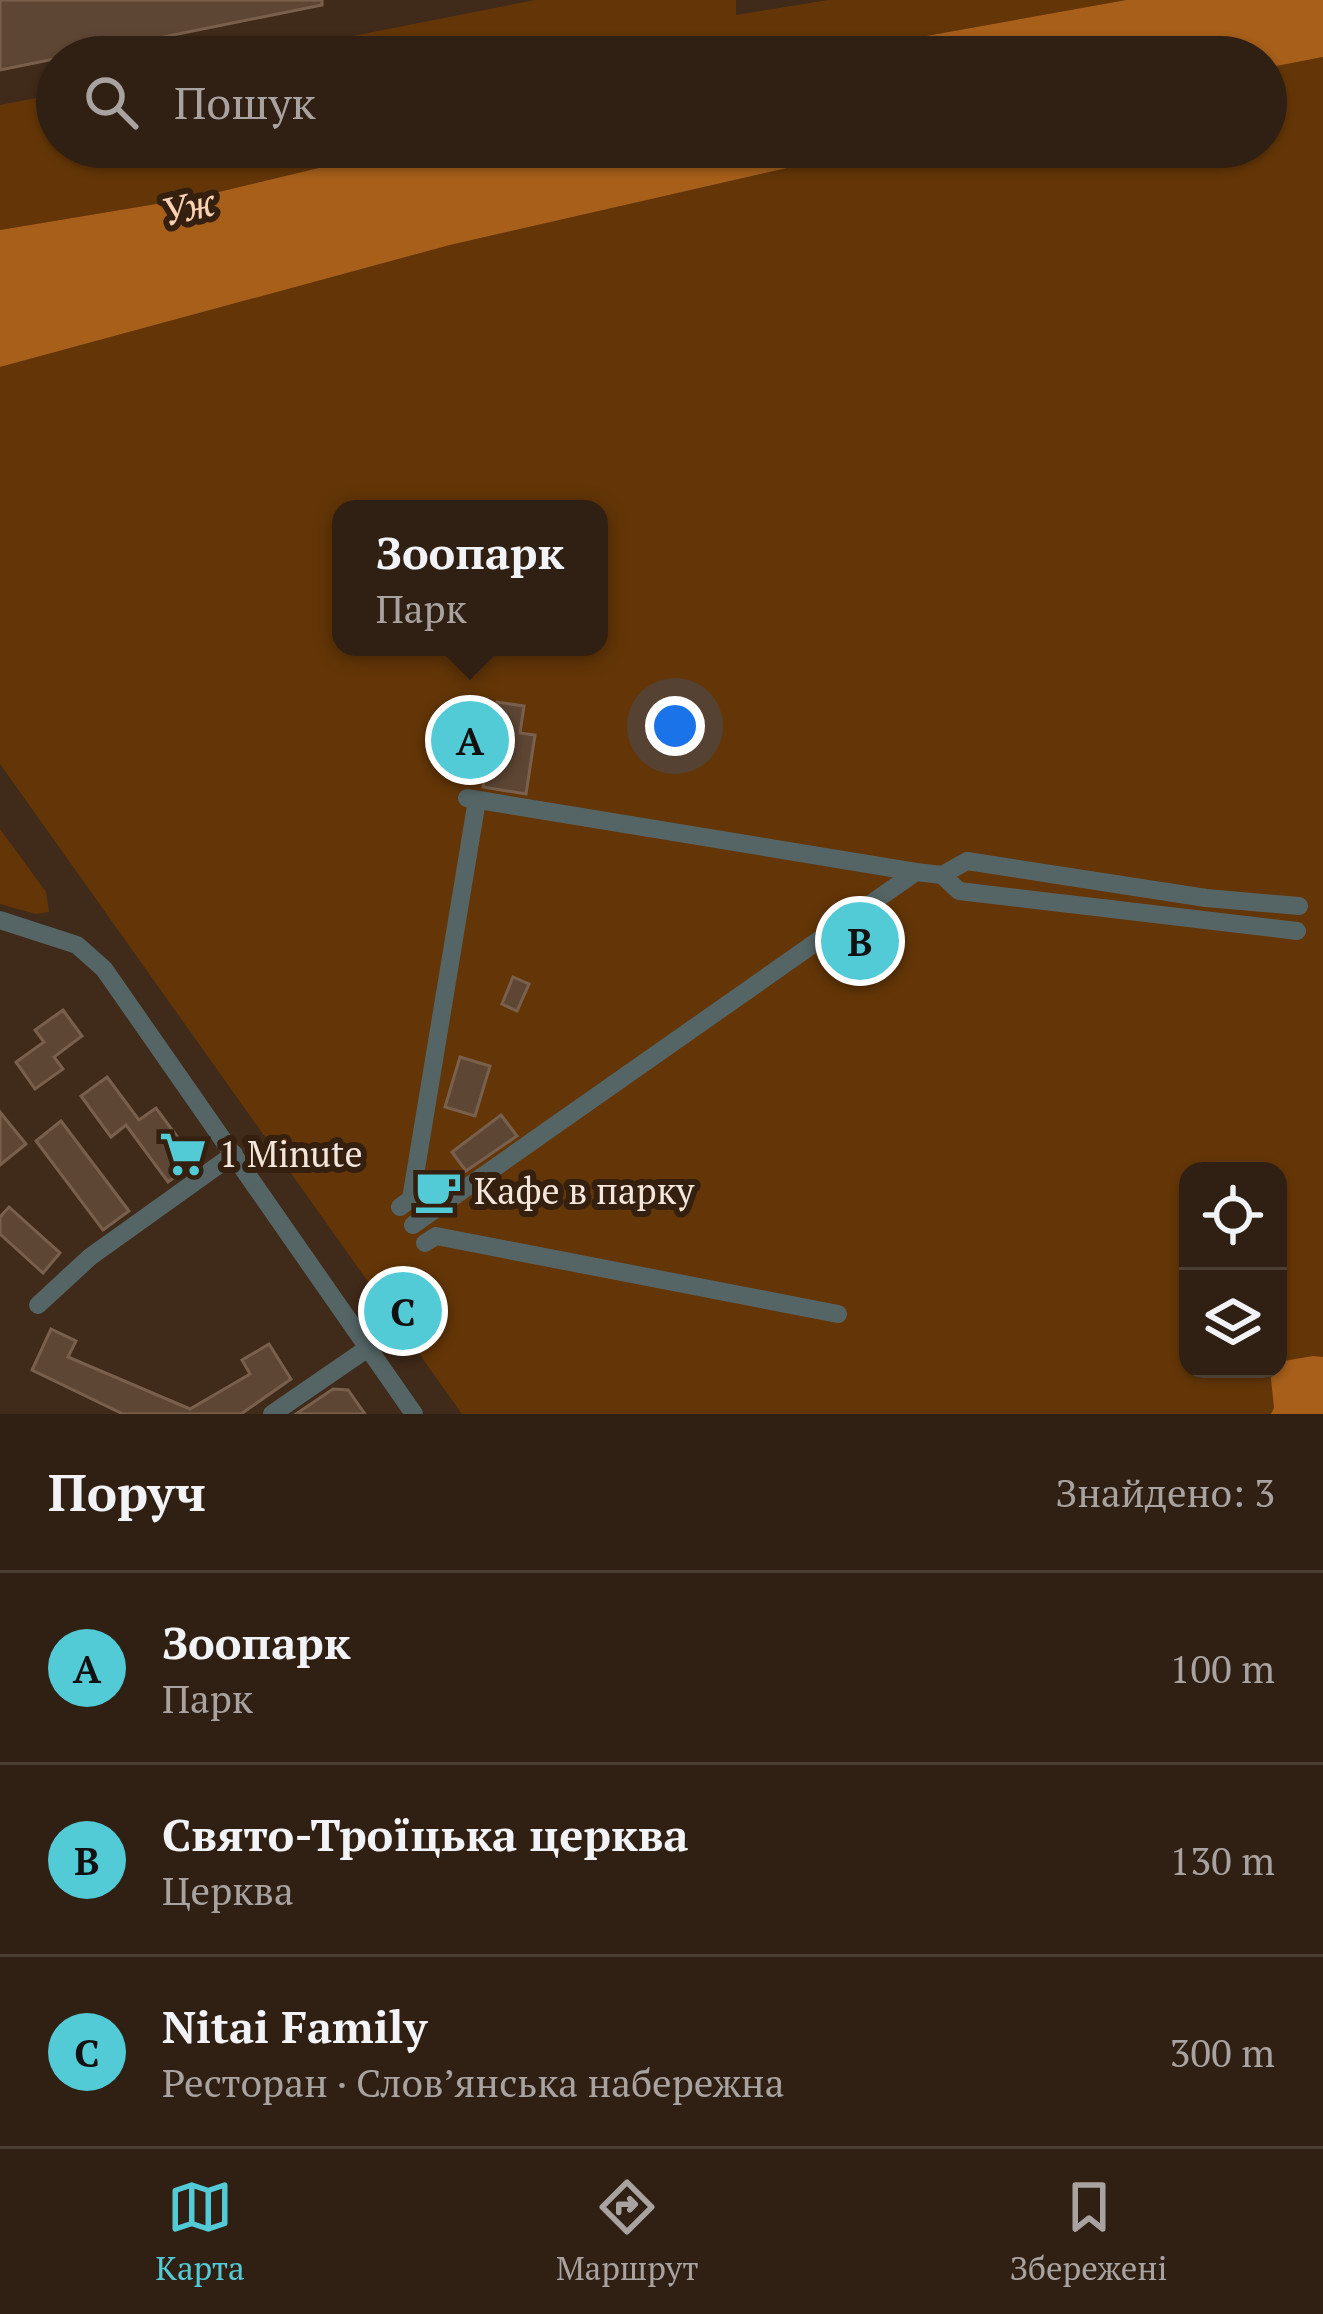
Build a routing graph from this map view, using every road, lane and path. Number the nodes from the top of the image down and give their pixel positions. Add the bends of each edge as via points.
1 (916, 872) junction
2 (942, 875) junction
3 (1299, 906) dead end
4 (0, 920) edge
5 (1297, 931) dead end
6 (234, 1154) junction
7 (400, 1207) dead end
8 (412, 1225) dead end
9 (425, 1243) dead end
10 (38, 1305) dead end
11 (838, 1314) dead end
12 (368, 1348) junction
13 (272, 1414) edge
14 (414, 1414) edge

1 - 2 street
1 - 7 street via 472,799 411,1199
1 - 8 street
2 - 3 street via 967,861
2 - 5 street via 959,891
4 - 6 street via 76,945 94,959
6 - 10 street via 90,1256
6 - 12 street
9 - 11 street via 436,1235
12 - 13 street
12 - 14 street

